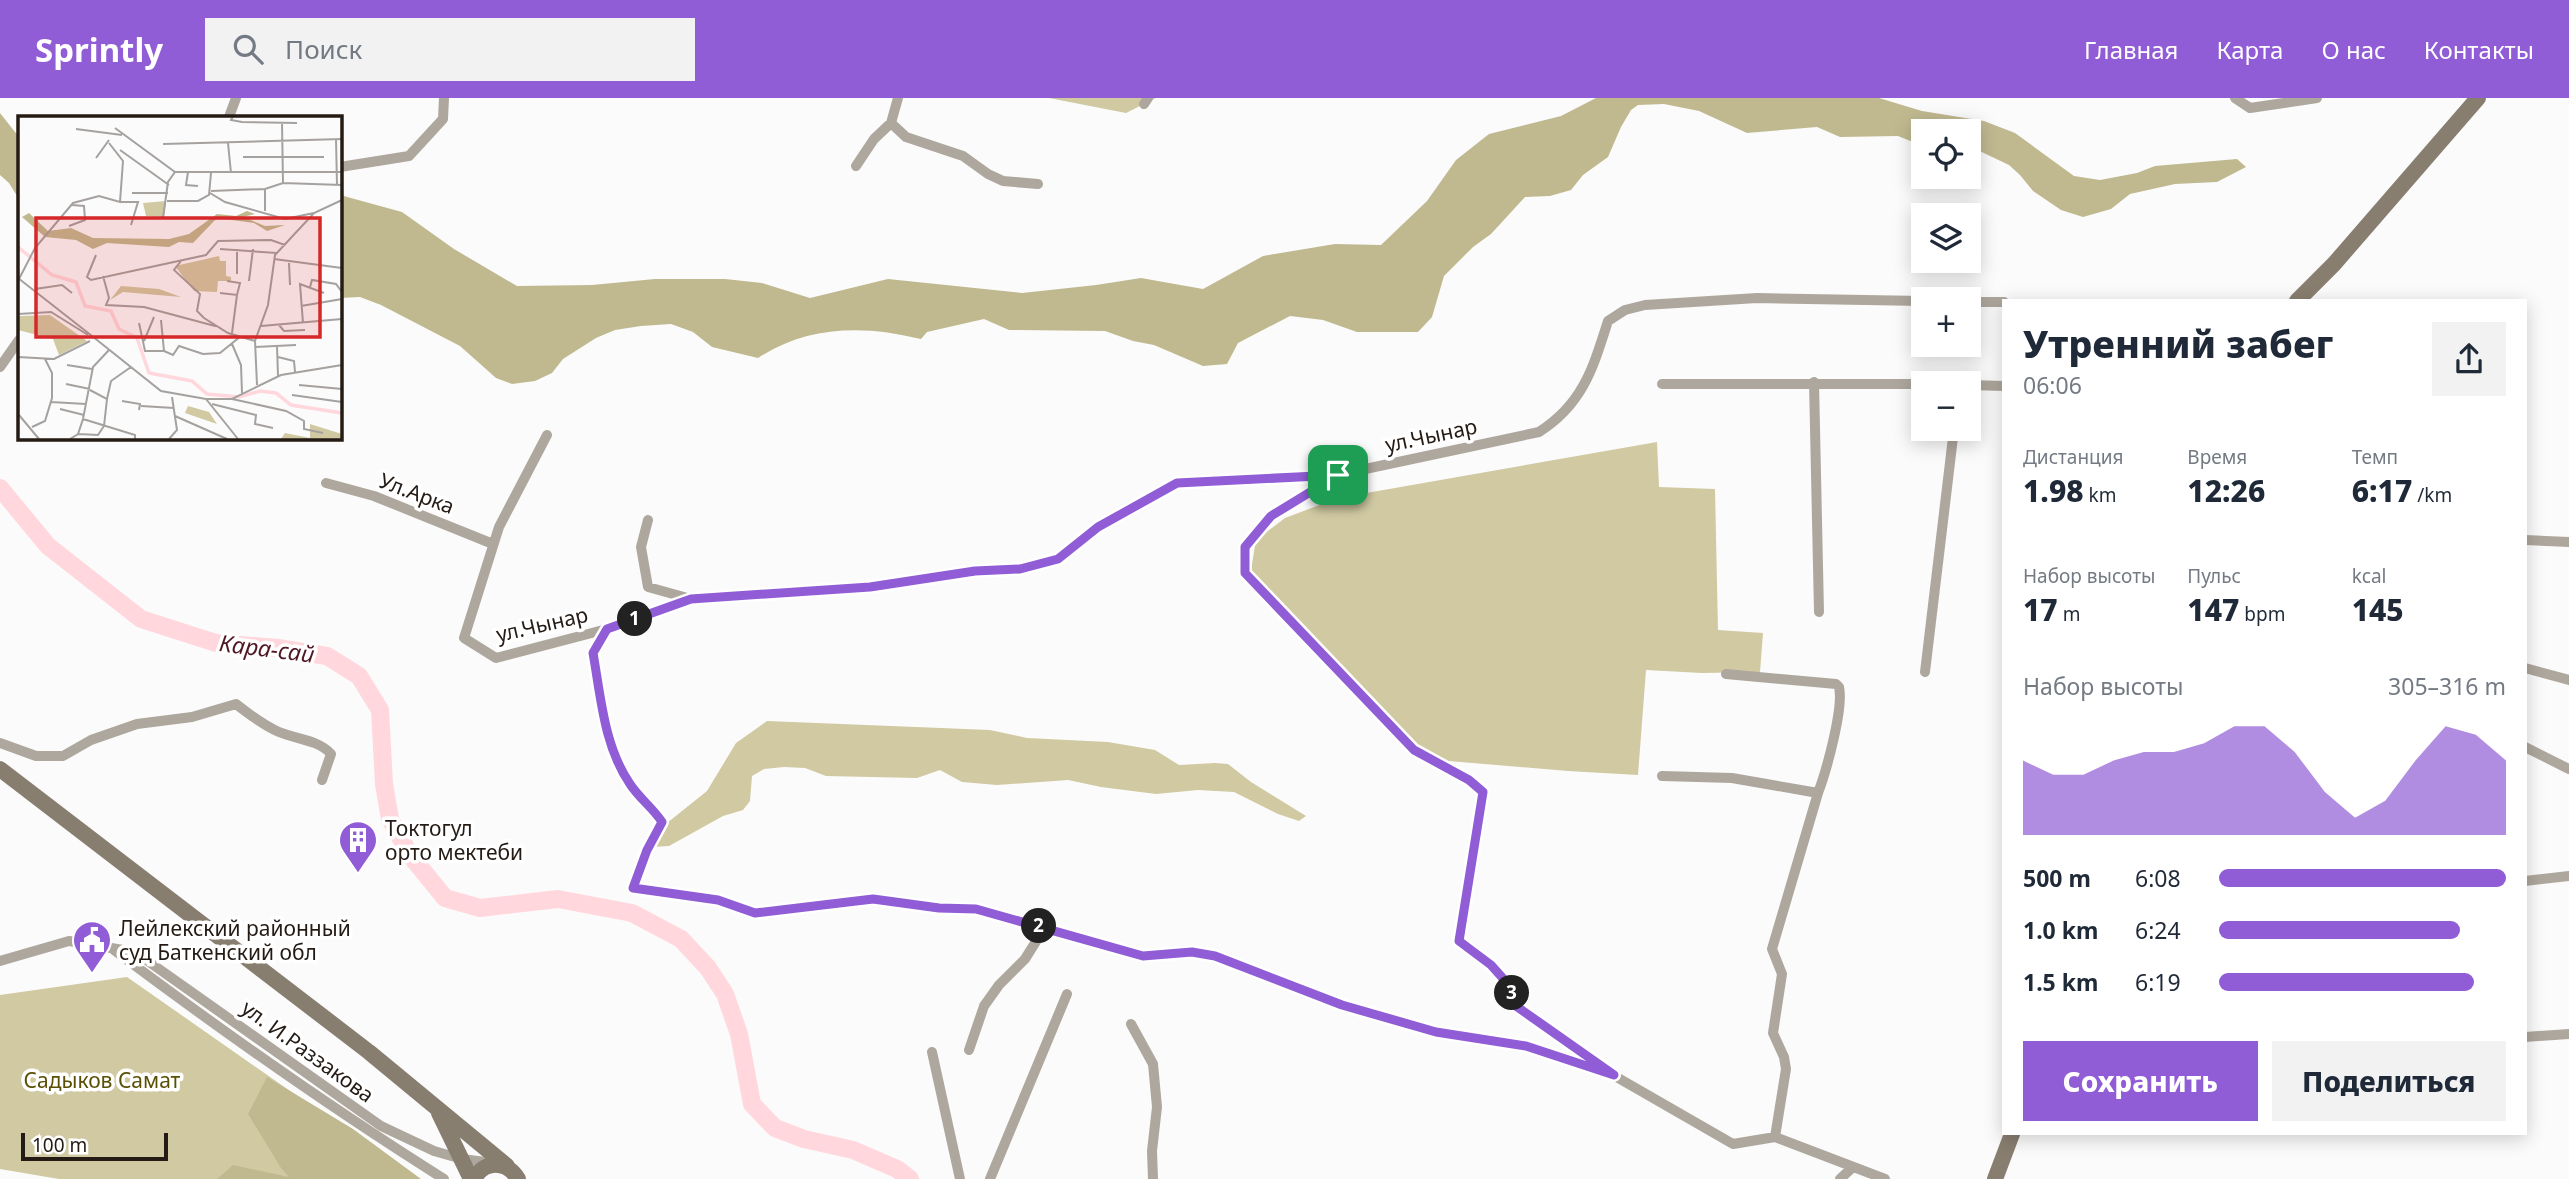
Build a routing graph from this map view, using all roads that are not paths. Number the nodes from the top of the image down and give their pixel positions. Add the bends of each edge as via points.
1 (236, 98) edge
2 (444, 98) edge
3 (898, 98) edge
4 (2235, 98) edge
5 (2317, 98) edge
6 (2478, 98) edge
7 (229, 116) edge
8 (891, 123) junction
9 (856, 166) dead end
10 (341, 167) edge
11 (1038, 184) dead end
12 (2299, 299) edge
13 (1911, 301) edge
14 (1981, 302) edge
15 (2002, 302) edge
16 (18, 341) edge
17 (0, 367) edge
18 (1814, 382) junction
19 (1662, 383) dead end
20 (1911, 383) edge
21 (1981, 385) edge
22 (2002, 386) edge
23 (547, 435) dead end
24 (1953, 441) edge
25 (1338, 475) junction
26 (326, 483) dead end
27 (648, 520) dead end
28 (2527, 540) edge
29 (2569, 542) edge
30 (493, 544) junction
31 (691, 599) junction
32 (1819, 612) dead end
33 (607, 629) junction
34 (2527, 669) edge
35 (1925, 672) dead end
36 (1726, 674) dead end
37 (2569, 680) edge
38 (0, 743) edge
39 (2527, 748) edge
40 (0, 769) edge
41 (2569, 769) edge
42 (1662, 776) dead end
43 (322, 780) dead end
44 (1818, 793) junction
45 (2569, 876) edge
46 (2527, 881) edge
47 (1045, 927) junction
48 (109, 947) junction
49 (0, 961) edge
50 (1067, 994) dead end
51 (1131, 1024) dead end
52 (2569, 1034) edge
53 (2527, 1037) edge
54 (969, 1050) dead end
55 (932, 1052) dead end
56 (1614, 1075) junction
57 (434, 1105) junction
58 (2012, 1135) edge
59 (1775, 1137) junction
60 (463, 1159) junction
61 (1853, 1167) junction
62 (511, 1172) edge
63 (444, 1179) edge
64 (473, 1179) edge
65 (960, 1179) edge
66 (989, 1179) edge
67 (1153, 1179) edge
68 (1840, 1179) edge
69 (1885, 1179) edge
70 (1995, 1179) edge

1 - 7 street
2 - 10 street via 443,119 409,156
3 - 8 street
4 - 5 street via 2250,108
6 - 12 main road
8 - 9 street
8 - 11 street via 906,137 963,156 1003,181
13 - 25 street, ул.Чынар via 1758,298 1625,310 1608,321 1582,391 1560,418 1539,432
14 - 15 street
16 - 17 street
18 - 19 street
18 - 20 street
18 - 32 street
21 - 22 street
23 - 30 street, ул.Чынар
24 - 35 street
25 - 31 street, ул.Чынар via 1177,483 1098,527 1058,559 1020,569 870,587
25 - 56 street via 1271,516 1245,547 1245,573 1414,750 1483,792 1459,941 1508,984 1516,1006
26 - 30 street, Ул.Арка via 374,496
27 - 31 street via 641,547 648,587
28 - 29 street
30 - 33 street, ул.Чынар via 464,638 496,658
31 - 33 street, ул.Чынар
33 - 47 street via 593,653 610,748 631,786 662,822 633,888 718,900 755,913 873,899 976,909
34 - 37 street
36 - 44 street via 1839,687 1835,727
38 - 43 street via 36,756 63,756 91,740 137,724 192,717 236,704 281,733 325,747 331,754
39 - 41 street
40 - 57 main road
42 - 44 street via 1741,779
44 - 59 street via 1772,949 1782,974 1773,1033 1786,1069
45 - 46 street
47 - 54 street via 1025,959 984,1006
47 - 56 street via 1143,956 1192,952 1215,956 1342,1005 1436,1032 1526,1046
48 - 49 street, ул. И.Раззакова via 69,941
48 - 60 street, ул. И.Раззакова via 135,952 381,1126
48 - 63 street, ул. И.Раззакова via 298,1083
50 - 66 street
51 - 67 street via 1153,1064 1157,1107
52 - 53 street
55 - 65 street
56 - 59 street via 1733,1144
57 - 60 main road
57 - 62 main road
58 - 70 main road
59 - 61 street
60 - 62 street, ул. И.Раззакова
60 - 64 main road
61 - 68 street
61 - 69 street
62 - 64 main road via 481,1170

